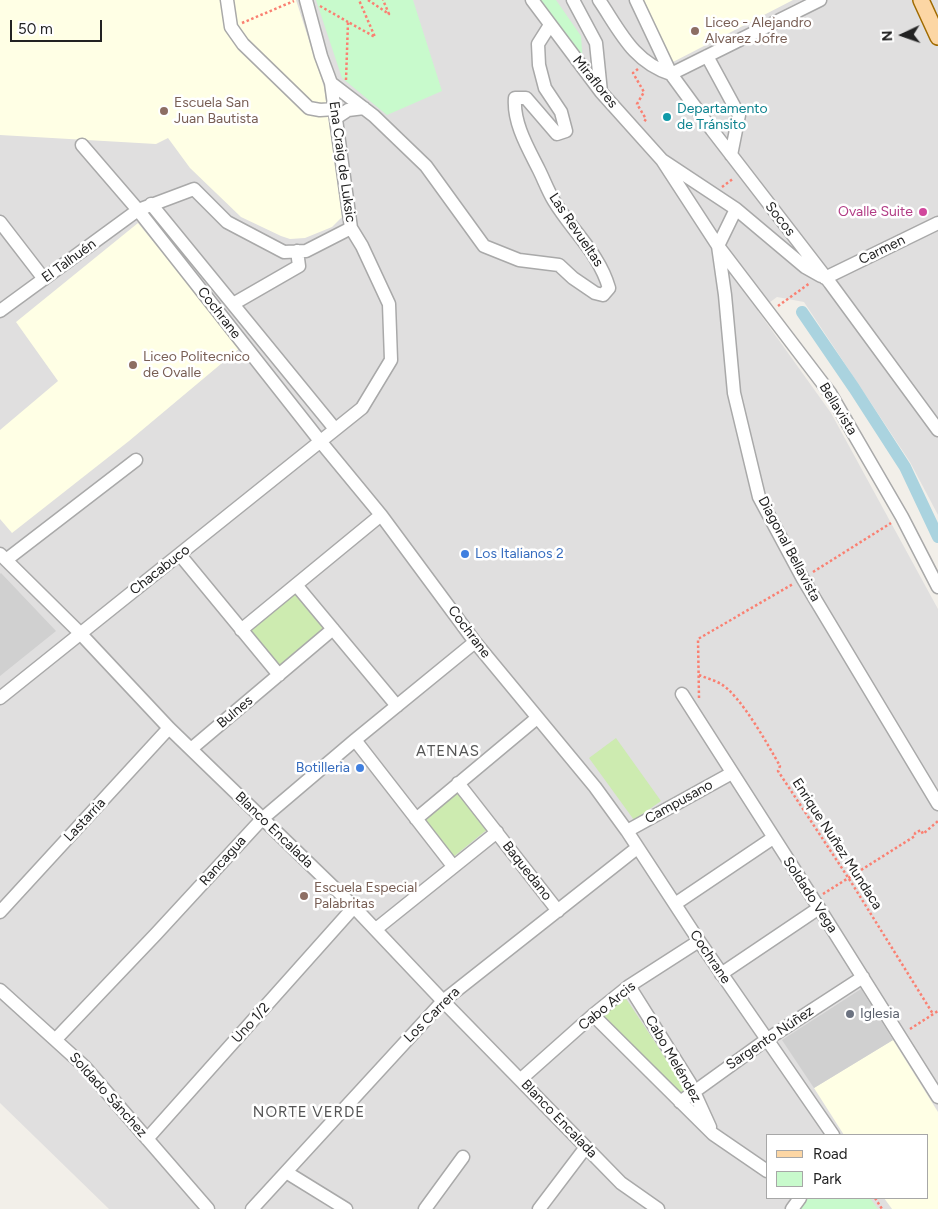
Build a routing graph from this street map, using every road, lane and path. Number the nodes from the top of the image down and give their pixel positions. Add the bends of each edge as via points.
1 (226, 0) edge
2 (297, 0) edge
3 (359, 0) edge
4 (368, 0) edge
5 (383, 0) edge
6 (532, 0) edge
7 (574, 0) edge
8 (599, 0) edge
9 (636, 0) edge
10 (820, 0) edge
11 (921, 0) edge
12 (312, 2) edge
13 (348, 22) junction
14 (550, 26) junction
15 (231, 27) junction
16 (938, 37) edge
17 (707, 56) junction
18 (646, 62) junction
19 (671, 74) junction
20 (331, 83) junction
21 (600, 92) junction
22 (346, 94) junction
23 (364, 108) junction
24 (335, 113) junction
25 (637, 132) junction
26 (82, 145) dead end
27 (731, 155) junction
28 (662, 160) junction
29 (744, 172) junction
30 (714, 194) junction
31 (151, 204) junction
32 (736, 209) junction
33 (138, 210) junction
34 (0, 222) edge
35 (938, 223) edge
36 (351, 228) junction
37 (718, 246) junction
38 (297, 251) junction
39 (44, 279) junction
40 (828, 281) junction
41 (233, 304) junction
42 (0, 311) edge
43 (768, 313) junction
44 (335, 429) junction
45 (938, 430) edge
46 (320, 441) junction
47 (136, 460) dead end
48 (381, 515) junction
49 (902, 517) junction
50 (180, 555) junction
51 (3, 557) edge
52 (802, 579) junction
53 (297, 586) junction
54 (938, 586) edge
55 (333, 629) junction
56 (241, 630) junction
57 (79, 632) junction
58 (475, 642) junction
59 (699, 675) junction
60 (279, 676) junction
61 (682, 694) dead end
62 (0, 698) edge
63 (397, 706) junction
64 (537, 718) junction
65 (700, 722) junction
66 (169, 728) junction
67 (355, 740) junction
68 (191, 749) junction
69 (732, 772) junction
70 (458, 783) junction
71 (938, 804) edge
72 (262, 818) junction
73 (416, 819) junction
74 (938, 821) edge
75 (627, 831) junction
76 (497, 832) junction
77 (773, 838) junction
78 (638, 848) junction
79 (453, 866) junction
80 (848, 878) junction
81 (675, 904) junction
82 (816, 904) junction
83 (354, 907) junction
84 (558, 911) junction
85 (0, 912) edge
86 (376, 929) junction
87 (699, 941) junction
88 (721, 974) junction
89 (863, 977) junction
90 (629, 986) junction
91 (0, 990) edge
92 (443, 1001) junction
93 (938, 1011) edge
94 (934, 1014) junction
95 (593, 1015) junction
96 (900, 1036) junction
97 (56, 1039) junction
98 (766, 1040) junction
99 (521, 1079) junction
100 (693, 1091) junction
101 (938, 1098) edge
102 (680, 1102) junction
103 (713, 1134) junction
104 (832, 1134) edge
105 (147, 1139) junction
106 (586, 1147) junction
107 (463, 1157) dead end
108 (766, 1170) edge
109 (286, 1172) junction
110 (208, 1209) edge
111 (252, 1209) edge
112 (346, 1209) edge
113 (425, 1209) edge
114 (539, 1209) edge
115 (658, 1209) edge

1 - 15 street
2 - 15 path
3 - 13 path via 375,37
4 - 5 path via 389,14
6 - 14 street, Miraflores
7 - 21 street via 596,42
8 - 18 street via 635,53
9 - 19 street, Socos
10 - 17 street
11 - 16 main road
12 - 13 path
12 - 20 street, Ena Craig de Luksic via 321,56
13 - 22 path
14 - 21 street, Miraflores
14 - 23 street, Las Revueltas via 538,44 539,65 545,88 561,112 566,131 557,134 526,98 514,98 514,108 522,136 554,201 604,272 609,288 603,295 573,278 559,265 519,260 484,246 426,166
15 - 24 street via 243,44 309,108
17 - 19 street
17 - 27 street via 739,115
18 - 19 street
18 - 25 path via 633,73 644,92 637,104 646,119
19 - 27 street, Socos
20 - 22 street, Las Revueltas
20 - 24 street, Ena Craig de Luksic
21 - 25 street, Miraflores
22 - 23 street, Las Revueltas
23 - 24 street
24 - 36 street, Ena Craig de Luksic
25 - 28 street, Miraflores
26 - 33 street, Cochrane
27 - 29 street, Socos
28 - 30 street, Miraflores
28 - 37 street, Miraflores
29 - 30 path
29 - 40 street, Socos
30 - 32 street, Miraflores
31 - 33 street
31 - 38 street via 194,189 227,222 284,252
31 - 41 street, Cochrane
32 - 37 street
32 - 40 street, Miraflores via 805,267
33 - 39 street, El Talhuén
33 - 46 street, Cochrane
34 - 39 street
35 - 40 street, Carmen
36 - 38 street via 306,250
36 - 44 street, Ena Craig de Luksic via 389,304 391,360 362,408
37 - 43 street, Bellavista
37 - 52 street, Diagonal Bellavista via 734,393 759,497
38 - 41 street via 299,266
39 - 42 street, El Talhuén
40 - 43 path via 819,290 811,282
40 - 45 street, Socos
41 - 44 street, Cochrane
43 - 49 street, Bellavista via 830,393
44 - 46 street, Ena Craig de Luksic
46 - 48 street, Cochrane
46 - 50 street, Chacabuco
47 - 51 street
48 - 53 street
48 - 58 street, Cochrane
49 - 52 path
49 - 54 street, Bellavista
50 - 56 street
50 - 57 street, Chacabuco
51 - 57 street, Blanco Encalada
52 - 59 path via 698,639
52 - 71 street, Diagonal Bellavista
53 - 55 street
53 - 56 street
55 - 60 street, Bulnes
55 - 63 street
56 - 60 street
57 - 62 street, Chacabuco
57 - 66 street, Blanco Encalada
58 - 63 street, Rancagua
58 - 64 street, Cochrane
59 - 65 path
59 - 80 path, Enrique Nuñez Mundaca via 731,692 762,733 780,766 778,771
60 - 68 street, Bulnes
61 - 65 street, Soldado Vega
63 - 67 street, Rancagua
64 - 70 street
64 - 75 street, Cochrane
65 - 69 street, Soldado Vega
66 - 68 street, Blanco Encalada
66 - 85 street, Lastarria
67 - 72 street, Rancagua
67 - 73 street
68 - 72 street, Blanco Encalada
69 - 75 street, Campusano
69 - 77 street, Soldado Vega
70 - 73 street
70 - 76 street, Baquedano
72 - 83 street, Blanco Encalada
72 - 97 street, Rancagua
73 - 79 street
74 - 80 path via 923,834 921,830 915,833
75 - 78 street, Cochrane
76 - 79 street, Baquedano
76 - 84 street, Baquedano
77 - 81 street
77 - 82 street, Soldado Vega
78 - 81 street, Cochrane
78 - 84 street, Los Carrera
79 - 86 street, Baquedano
80 - 82 path
80 - 94 path, Enrique Nuñez Mundaca
81 - 87 street, Cochrane
82 - 88 street
82 - 89 street, Soldado Vega
83 - 86 street, Blanco Encalada
83 - 105 street, Uno 1/2
84 - 92 street, Los Carrera
86 - 92 street, Blanco Encalada
87 - 88 street, Cochrane
87 - 90 street, Cabo Arcis
88 - 98 street, Cochrane
89 - 96 street, Soldado Vega
89 - 98 street, Sargento Núñez
90 - 95 street, Cabo Arcis
90 - 100 street, Cabo Meléndez
91 - 97 street, Soldado Sánchez
92 - 99 street, Blanco Encalada
92 - 109 street, Los Carrera
93 - 94 path
94 - 96 path
95 - 99 street, Cabo Arcis
95 - 102 street, Cabo Meléndez
96 - 101 street, Soldado Vega
97 - 105 street, Soldado Sánchez via 84,1066
98 - 100 street, Sargento Núñez
98 - 104 street, Cochrane
99 - 106 street, Blanco Encalada
100 - 102 street, Sargento Núñez
100 - 103 street, Cabo Meléndez
102 - 103 street, Cabo Meléndez
103 - 108 street, Cabo Meléndez
105 - 110 street, Soldado Sánchez
106 - 114 street
106 - 115 street, Blanco Encalada via 622,1183
107 - 113 street
109 - 111 street, Los Carrera
109 - 112 street

